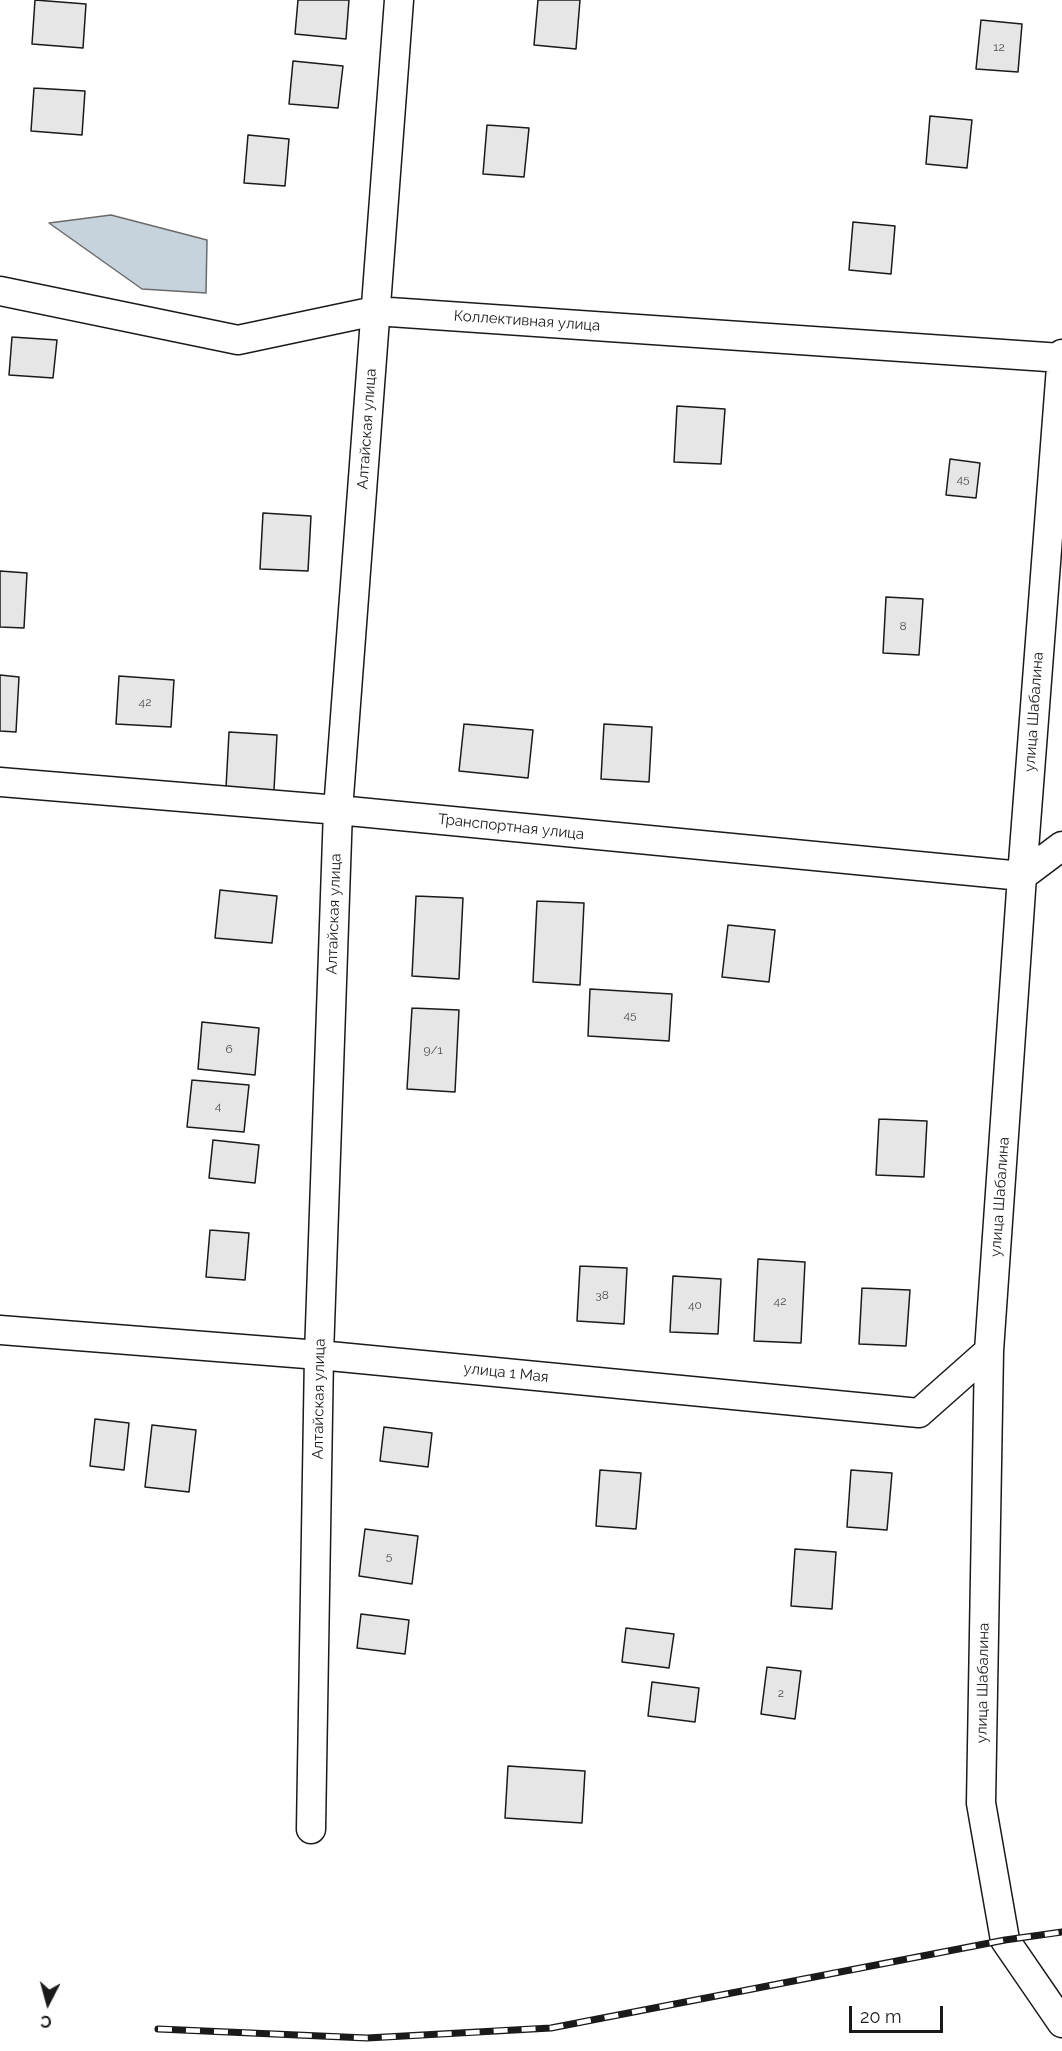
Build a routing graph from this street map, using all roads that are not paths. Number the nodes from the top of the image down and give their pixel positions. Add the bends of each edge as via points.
1 (399, 0) edge
2 (0, 291) edge
3 (375, 311) junction
4 (1062, 356) edge
5 (0, 782) edge
6 (338, 810) junction
7 (1062, 846) edge
8 (1022, 876) junction
9 (0, 1330) edge
10 (989, 1351) junction
11 (319, 1354) junction
12 (311, 1829) dead end
13 (1062, 2023) edge

1 - 3 street, Алтайская улица
2 - 3 street, Коллективная улица via 238,340
3 - 4 street, Коллективная улица
3 - 6 street, Алтайская улица
4 - 8 street, улица Шабалина
5 - 6 street, Транспортная улица
6 - 8 street, Транспортная улица
6 - 11 street, Алтайская улица
7 - 8 street
8 - 10 street, улица Шабалина
9 - 11 street, улица 1 Мая
10 - 11 street, улица 1 Мая via 919,1413
10 - 13 street, улица Шабалина via 981,1803 1005,1940
11 - 12 street, Алтайская улица

